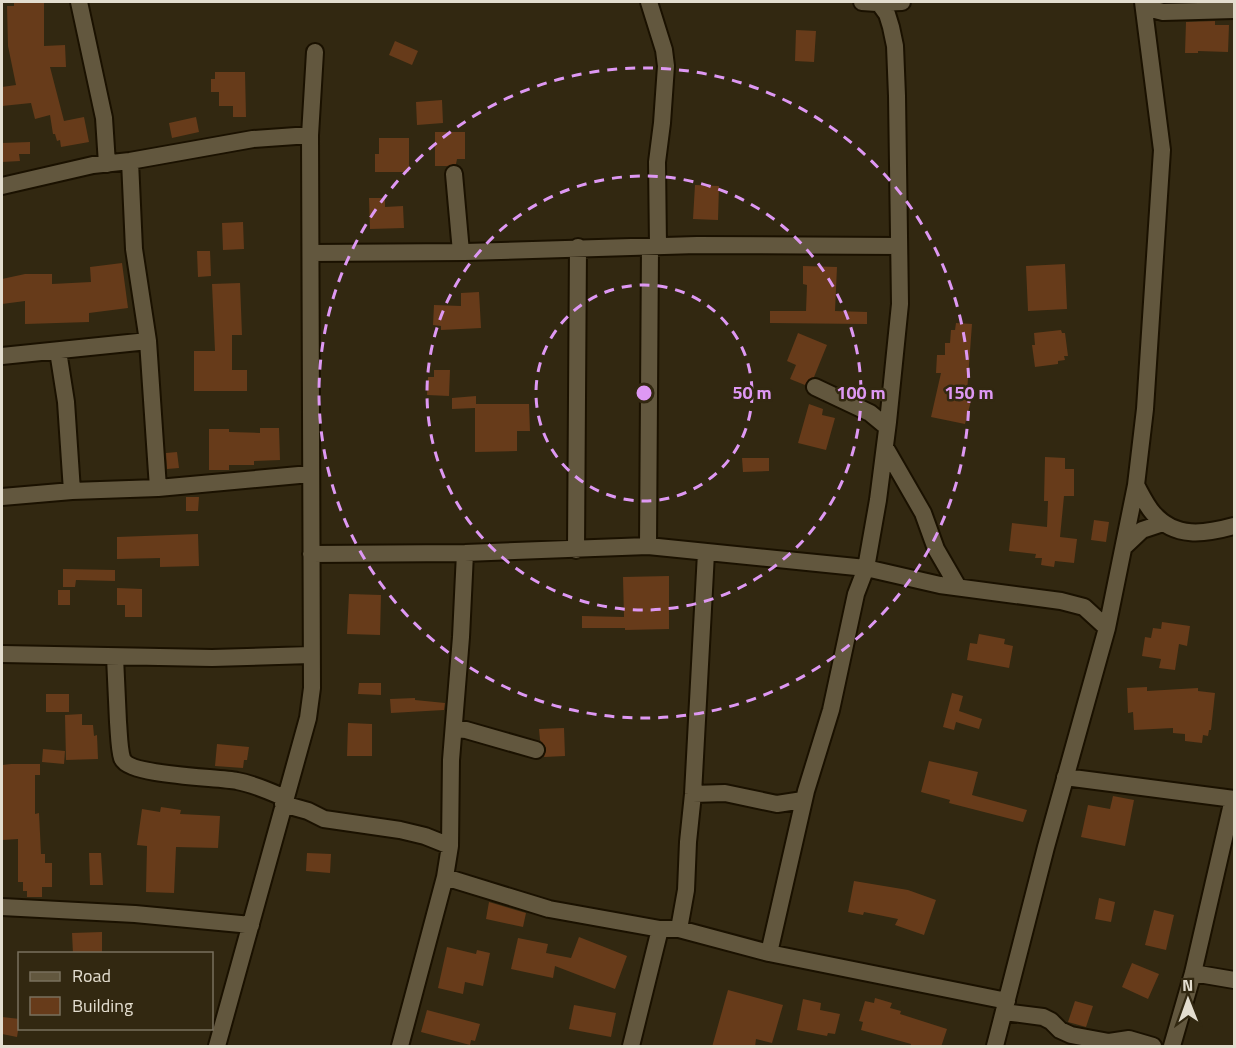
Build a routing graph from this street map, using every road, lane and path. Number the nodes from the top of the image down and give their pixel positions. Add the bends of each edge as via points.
1 (79, 2) edge
2 (649, 2) edge
3 (862, 2) edge
4 (902, 2) edge
5 (915, 2) edge
6 (1143, 2) edge
7 (879, 3) junction
8 (1234, 10) edge
9 (891, 27) junction
10 (315, 52) dead end
11 (310, 135) junction
12 (130, 161) junction
13 (107, 164) junction
14 (454, 174) dead end
15 (2, 186) edge
16 (654, 246) junction
17 (899, 246) junction
18 (578, 247) junction
19 (460, 252) junction
20 (311, 254) junction
21 (148, 341) junction
22 (58, 351) junction
23 (2, 356) edge
24 (815, 387) dead end
25 (887, 427) junction
26 (885, 447) junction
27 (310, 474) junction
28 (1136, 485) junction
29 (158, 488) junction
30 (72, 491) junction
31 (2, 497) edge
32 (1163, 523) junction
33 (1234, 526) edge
34 (648, 546) junction
35 (1123, 548) junction
36 (576, 549) junction
37 (465, 553) junction
38 (706, 553) junction
39 (311, 554) junction
40 (866, 568) junction
41 (958, 587) junction
42 (1107, 628) junction
43 (2, 654) edge
44 (311, 655) junction
45 (115, 657) junction
46 (454, 729) junction
47 (536, 750) dead end
48 (1065, 777) junction
49 (693, 794) junction
50 (1234, 799) edge
51 (803, 800) junction
52 (284, 801) junction
53 (450, 846) junction
54 (445, 877) junction
55 (2, 907) edge
56 (251, 925) junction
57 (660, 929) junction
58 (679, 929) junction
59 (769, 953) junction
60 (1193, 973) junction
61 (1234, 980) edge
62 (1006, 1007) junction
63 (217, 1047) edge
64 (400, 1047) edge
65 (631, 1047) edge
66 (994, 1047) edge
67 (1153, 1047) edge
68 (1172, 1047) edge

1 - 13 street via 104,118
2 - 16 street via 666,66
3 - 7 street
4 - 7 street
5 - 9 street via 900,10
6 - 8 street via 1162,12
6 - 28 street via 1162,150 1146,397
7 - 9 street
9 - 17 street via 896,66
10 - 11 street
11 - 12 street via 253,139
11 - 20 street
12 - 13 street
12 - 21 street via 134,249
13 - 15 street
14 - 19 street
16 - 17 street
16 - 18 street
16 - 34 street
17 - 25 street via 900,304
18 - 19 street
18 - 36 street
19 - 20 street
20 - 27 street
21 - 22 street
21 - 29 street
22 - 23 street
22 - 30 street
24 - 25 street via 870,413
25 - 26 street
26 - 40 street
26 - 41 street via 923,513 936,549
27 - 29 street
27 - 39 street
28 - 32 street via 1151,512
28 - 35 street
29 - 30 street
30 - 31 street
32 - 33 street via 1180,532 1198,534
32 - 35 street via 1135,534
34 - 36 street
34 - 38 street
35 - 42 street
36 - 37 street
37 - 39 street
37 - 46 street
38 - 40 street
38 - 49 street
39 - 44 street
40 - 41 street
40 - 51 street via 856,594 831,710
41 - 42 street via 1084,607
42 - 48 street
43 - 45 street
44 - 45 street
44 - 52 street via 308,718
45 - 52 street via 119,735 125,763 144,771 257,786
46 - 47 street
46 - 53 street
48 - 50 street
48 - 62 street
49 - 51 street via 725,793 777,804
49 - 58 street
50 - 60 street
51 - 59 street
52 - 53 street via 324,819 400,830
52 - 56 street
53 - 54 street
54 - 57 street via 549,909
54 - 64 street
55 - 56 street
56 - 63 street
57 - 58 street
57 - 65 street
58 - 59 street
59 - 62 street
60 - 61 street
60 - 68 street
62 - 66 street
62 - 67 street via 1043,1017 1071,1035 1109,1042 1129,1040

